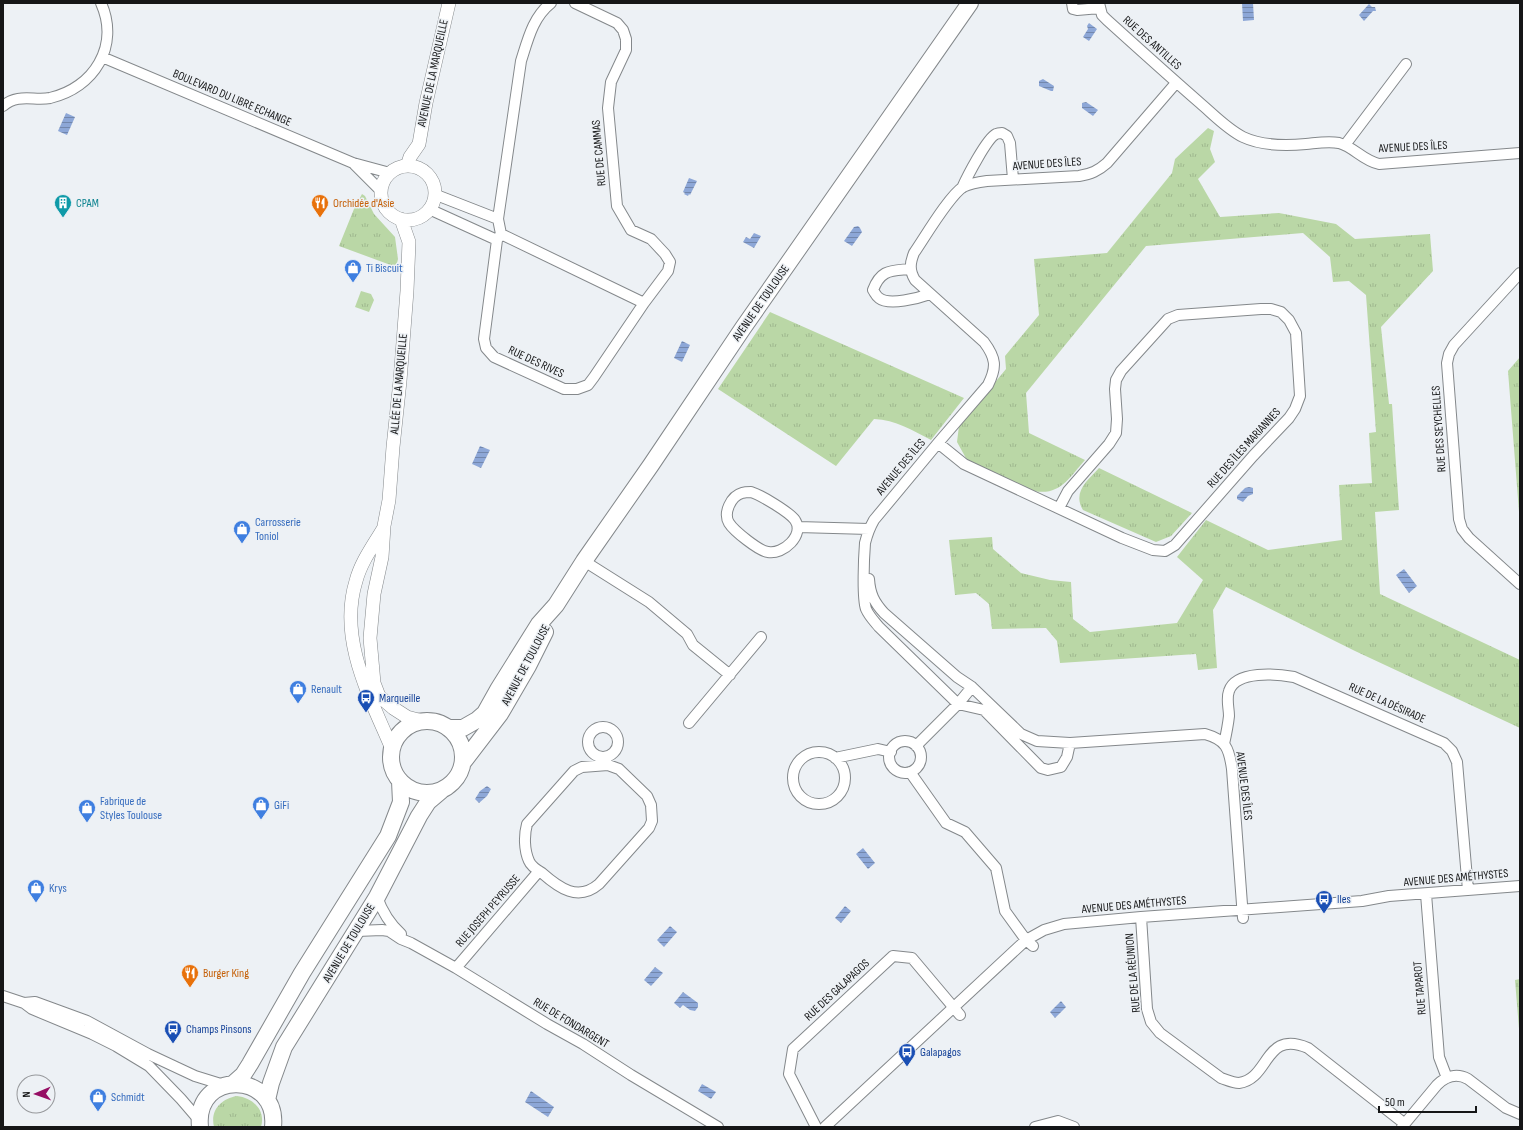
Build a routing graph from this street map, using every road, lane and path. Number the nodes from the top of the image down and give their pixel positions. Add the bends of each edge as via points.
1 (101, 3) edge
2 (449, 3) edge
3 (551, 3) edge
4 (575, 3) edge
5 (970, 3) edge
6 (1072, 3) edge
7 (1100, 5) edge
8 (102, 57) junction
9 (1406, 64) dead end
10 (1176, 83) junction
11 (3, 106) edge
12 (419, 144) junction
13 (1345, 145) junction
14 (1520, 153) edge
15 (353, 163) junction
16 (407, 166) junction
17 (390, 172) junction
18 (425, 172) junction
19 (1013, 179) junction
20 (962, 188) junction
21 (381, 191) junction
22 (434, 192) junction
23 (429, 209) junction
24 (416, 219) junction
25 (498, 219) junction
26 (401, 220) junction
27 (499, 237) junction
28 (409, 242) junction
29 (910, 268) junction
30 (1520, 274) edge
31 (930, 294) junction
32 (644, 303) junction
33 (938, 443) junction
34 (1059, 508) junction
35 (384, 526) junction
36 (798, 527) junction
37 (869, 529) junction
38 (866, 543) junction
39 (584, 561) junction
40 (1520, 584) edge
41 (556, 605) junction
42 (762, 637) dead end
43 (730, 675) junction
44 (972, 687) junction
45 (958, 704) junction
46 (422, 721) junction
47 (689, 723) dead end
48 (448, 728) junction
49 (1070, 743) junction
50 (1224, 744) junction
51 (916, 746) junction
52 (392, 749) junction
53 (891, 752) junction
54 (595, 754) junction
55 (608, 756) junction
56 (836, 758) junction
57 (464, 761) junction
58 (596, 766) junction
59 (619, 769) junction
60 (910, 772) junction
61 (400, 781) junction
62 (441, 791) junction
63 (539, 871) junction
64 (1520, 886) edge
65 (1468, 890) junction
66 (1426, 894) junction
67 (377, 897) junction
68 (1243, 914) junction
69 (1141, 917) junction
70 (356, 931) junction
71 (411, 943) junction
72 (1030, 943) junction
73 (456, 968) junction
74 (3, 996) edge
75 (24, 1003) junction
76 (957, 1012) junction
77 (1447, 1078) junction
78 (229, 1084) junction
79 (267, 1100) junction
80 (1520, 1114) edge
81 (200, 1124) edge
82 (1403, 1126) edge
83 (273, 1127) edge
84 (718, 1127) edge
85 (816, 1127) edge
86 (825, 1127) edge
87 (1035, 1127) edge
88 (1074, 1127) edge

1 - 8 street via 107,27
2 - 12 street, AVENUE DE LA MARQUEILLE
3 - 25 street via 535,21 522,60
4 - 32 street, RUE DE CAMMAS via 617,23 626,39 626,50 611,82 608,108 617,206 631,230 651,239 670,262 668,271
5 - 39 main road, AVENUE DE TOULOUSE
6 - 7 street via 1073,9 1077,10
7 - 10 street, RUE DES ANTILLES via 1102,15
8 - 11 street via 92,73 70,91 48,98 18,98
8 - 15 street, BOULEVARD DU LIBRE ECHANGE
9 - 13 street
10 - 13 street, AVENUE DES ÎLES via 1230,129 1250,140 1275,145 1328,142
10 - 19 street, AVENUE DES ÎLES via 1099,170 1079,176
12 - 16 street, AVENUE DE LA MARQUEILLE
12 - 18 street, AVENUE DE LA MARQUEILLE
13 - 14 street, AVENUE DES ÎLES via 1362,157 1379,164
15 - 17 street, BOULEVARD DU LIBRE ECHANGE
15 - 21 street, BOULEVARD DU LIBRE ECHANGE
16 - 17 street
16 - 18 street
17 - 21 street
18 - 22 street
19 - 20 street, AVENUE DES ÎLES via 973,183
19 - 20 street via 1010,143 1007,136 1002,133 996,134 990,139
20 - 29 street via 914,253
21 - 26 street via 386,209
22 - 23 street
22 - 25 street
23 - 24 street
23 - 27 street
24 - 26 street
24 - 28 street, ALLÉE DE LA MARQUEILLE
25 - 27 street
26 - 28 street, ALLÉE DE LA MARQUEILLE
27 - 32 street
27 - 32 street, RUE DES RIVES via 484,339 486,348 494,357 564,389 577,389 588,384
28 - 35 street, ALLÉE DE LA MARQUEILLE via 400,381 389,500
29 - 31 street, AVENUE DES ÎLES via 915,280
29 - 31 street via 887,271 880,276 873,290 879,299 890,301 919,298
30 - 40 street, RUE DES SEYCHELLES via 1454,345 1447,363 1462,529
31 - 33 street, AVENUE DES ÎLES via 984,342 992,352 994,362 993,374 988,385
33 - 34 street, RUE DES ÎLES MARIANNES via 964,464
33 - 37 street, AVENUE DES ÎLES
34 - 34 street, RUE DES ÎLES MARIANNES via 1153,550 1165,551 1175,545 1295,409 1300,396 1296,333 1290,320 1281,312 1271,309 1178,315 1168,319 1121,371 1115,389 1116,433 1068,491
35 - 46 street, ALLÉE DE LA MARQUEILLE via 370,638 374,683 379,696 393,708 407,717
35 - 52 street, ALLÉE DE LA MARQUEILLE via 356,580 350,618 359,667 378,720
36 - 36 street via 794,519 761,495 751,492 741,493 728,508 729,524 763,551 773,553 789,546
36 - 37 street
37 - 38 street, AVENUE DES ÎLES
38 - 44 street, AVENUE DES ÎLES via 869,584 876,603 956,677
38 - 45 street, AVENUE DES ÎLES via 863,599 871,618
39 - 41 main road, AVENUE DE TOULOUSE
39 - 43 street via 650,602 687,634 693,644
41 - 48 main road, AVENUE DE TOULOUSE via 540,624 485,713 463,728
41 - 57 main road, AVENUE DE TOULOUSE via 548,627 500,714
42 - 43 street
43 - 47 street
44 - 45 street
44 - 49 street, AVENUE DES ÎLES via 1021,734 1037,741
45 - 49 street via 984,710 1041,768 1048,770 1061,767 1067,757
45 - 51 street
46 - 48 main road via 436,722
46 - 52 main road via 406,728 395,740
48 - 57 main road via 460,742
49 - 50 street, AVENUE DES ÎLES via 1205,734 1217,738
50 - 65 street, RUE DE LA DÉSIRADE via 1229,715 1229,690 1235,682 1245,677 1278,674 1294,677 1444,743 1452,751 1457,762
50 - 68 street, AVENUE DES ÎLES via 1230,753
51 - 53 street via 901,742
51 - 60 street via 921,760 919,766
52 - 61 main road via 392,766
53 - 56 street via 878,749
53 - 60 street via 890,762 896,770
54 - 55 street
54 - 55 street via 588,747 589,734 592,730 604,726 614,732 618,741 615,751
54 - 58 street
55 - 59 street, RUE JOSEPH PEYRUSSE
56 - 56 street via 819,753 810,754 802,760 794,776 798,794 805,800 819,804 837,798 845,780 844,771
57 - 62 main road via 457,779
58 - 59 street, RUE JOSEPH PEYRUSSE via 608,765
58 - 63 street, RUE JOSEPH PEYRUSSE via 582,767 574,771 527,824 526,854 530,863
59 - 63 street, RUE JOSEPH PEYRUSSE via 647,796 651,805 652,821 648,828 593,889 581,892 566,891
60 - 72 street via 946,823 965,832 996,868 1005,911
61 - 62 main road via 408,789 419,793
61 - 78 main road, AVENUE DE TOULOUSE via 400,802 388,836 302,973 243,1075
62 - 67 main road, AVENUE DE TOULOUSE via 428,802 419,816
63 - 73 street, RUE JOSEPH PEYRUSSE
64 - 65 street, AVENUE DES AMÉTHYSTES
65 - 66 street, AVENUE DES AMÉTHYSTES
66 - 68 street, AVENUE DES AMÉTHYSTES via 1389,896
66 - 77 street, RUE TAPAROT via 1439,1057
67 - 70 main road, AVENUE DE TOULOUSE
67 - 71 street, RUE DE FONDARGENT via 381,909 395,929
68 - 69 street, AVENUE DES AMÉTHYSTES
69 - 72 street, AVENUE DES AMÉTHYSTES via 1064,924 1044,930
69 - 82 street, RUE DE LA RÉUNION via 1147,1009 1160,1033 1221,1078 1240,1083 1257,1072 1271,1053 1279,1047 1289,1043 1298,1044 1308,1048
70 - 71 street, RUE DE FONDARGENT via 389,931
70 - 79 main road, AVENUE DE TOULOUSE via 284,1047
71 - 73 street, RUE DE FONDARGENT
72 - 76 street, AVENUE DES AMÉTHYSTES
73 - 84 street, RUE DE FONDARGENT
74 - 75 street
75 - 78 street via 35,1002 87,1021 195,1076
75 - 81 street via 32,1009 116,1046 149,1066 181,1099
76 - 85 street, RUE DES GALAPAGOS via 912,958 893,956 793,1049 789,1074
76 - 86 street, AVENUE DES AMÉTHYSTES
77 - 80 street via 1458,1076 1468,1079 1506,1108
77 - 82 street via 1442,1080
78 - 79 main road via 246,1085 258,1090
78 - 81 main road, AVENUE DE TOULOUSE via 209,1095 200,1111
79 - 83 main road via 272,1112
87 - 88 street via 1058,1121

